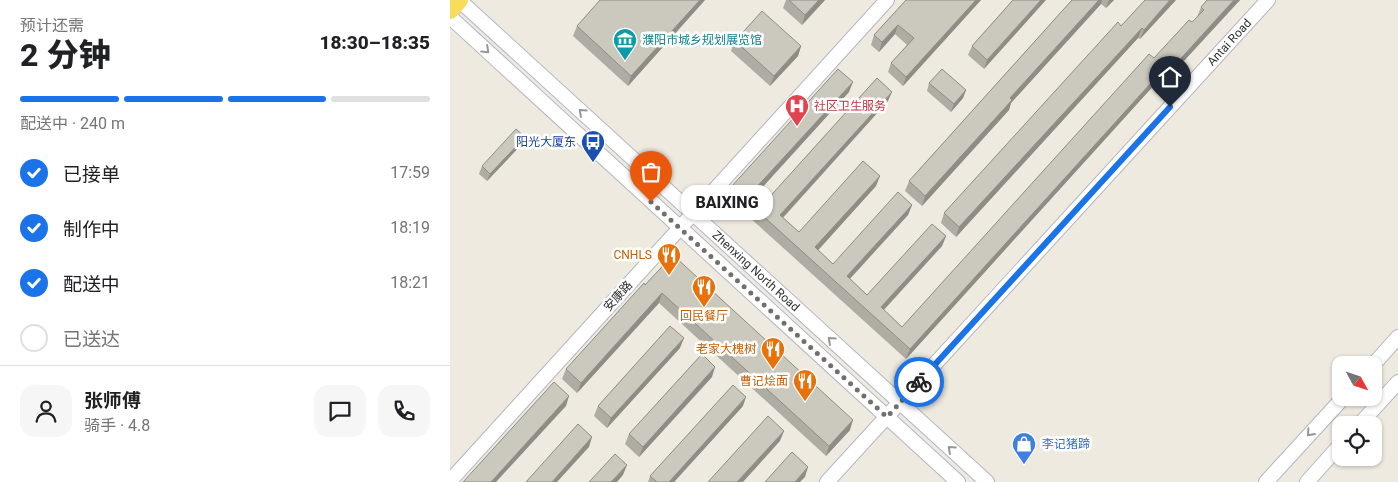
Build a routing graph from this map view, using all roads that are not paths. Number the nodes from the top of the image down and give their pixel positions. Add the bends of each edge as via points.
1 (459, 0) edge
2 (887, 0) edge
3 (1268, 0) edge
4 (450, 10) edge
5 (450, 17) edge
6 (693, 214) junction
7 (679, 228) junction
8 (1398, 337) edge
9 (1381, 356) edge
10 (1398, 382) edge
11 (900, 402) junction
12 (1336, 406) edge
13 (1367, 416) edge
14 (887, 417) junction
15 (1332, 454) edge
16 (450, 481) edge
17 (827, 482) edge
18 (958, 482) edge
19 (987, 482) edge
20 (1266, 482) edge
21 (1307, 482) edge

1 - 4 main road
6 -> 1 street, Zhenxing North Road
2 - 6 street, 安康路
3 - 11 street, Antai Road
5 -> 7 street, Zhenxing North Road
6 - 7 street, 安康路
11 -> 6 street, Zhenxing North Road
7 - 14 street, Zhenxing North Road
7 - 16 street, 安康路
8 - 9 street
10 - 13 street
11 - 14 street, Antai Road
19 -> 11 street, Zhenxing North Road
12 -> 20 street
14 - 17 street, Antai Road
14 - 18 street, Zhenxing North Road
15 - 21 street

